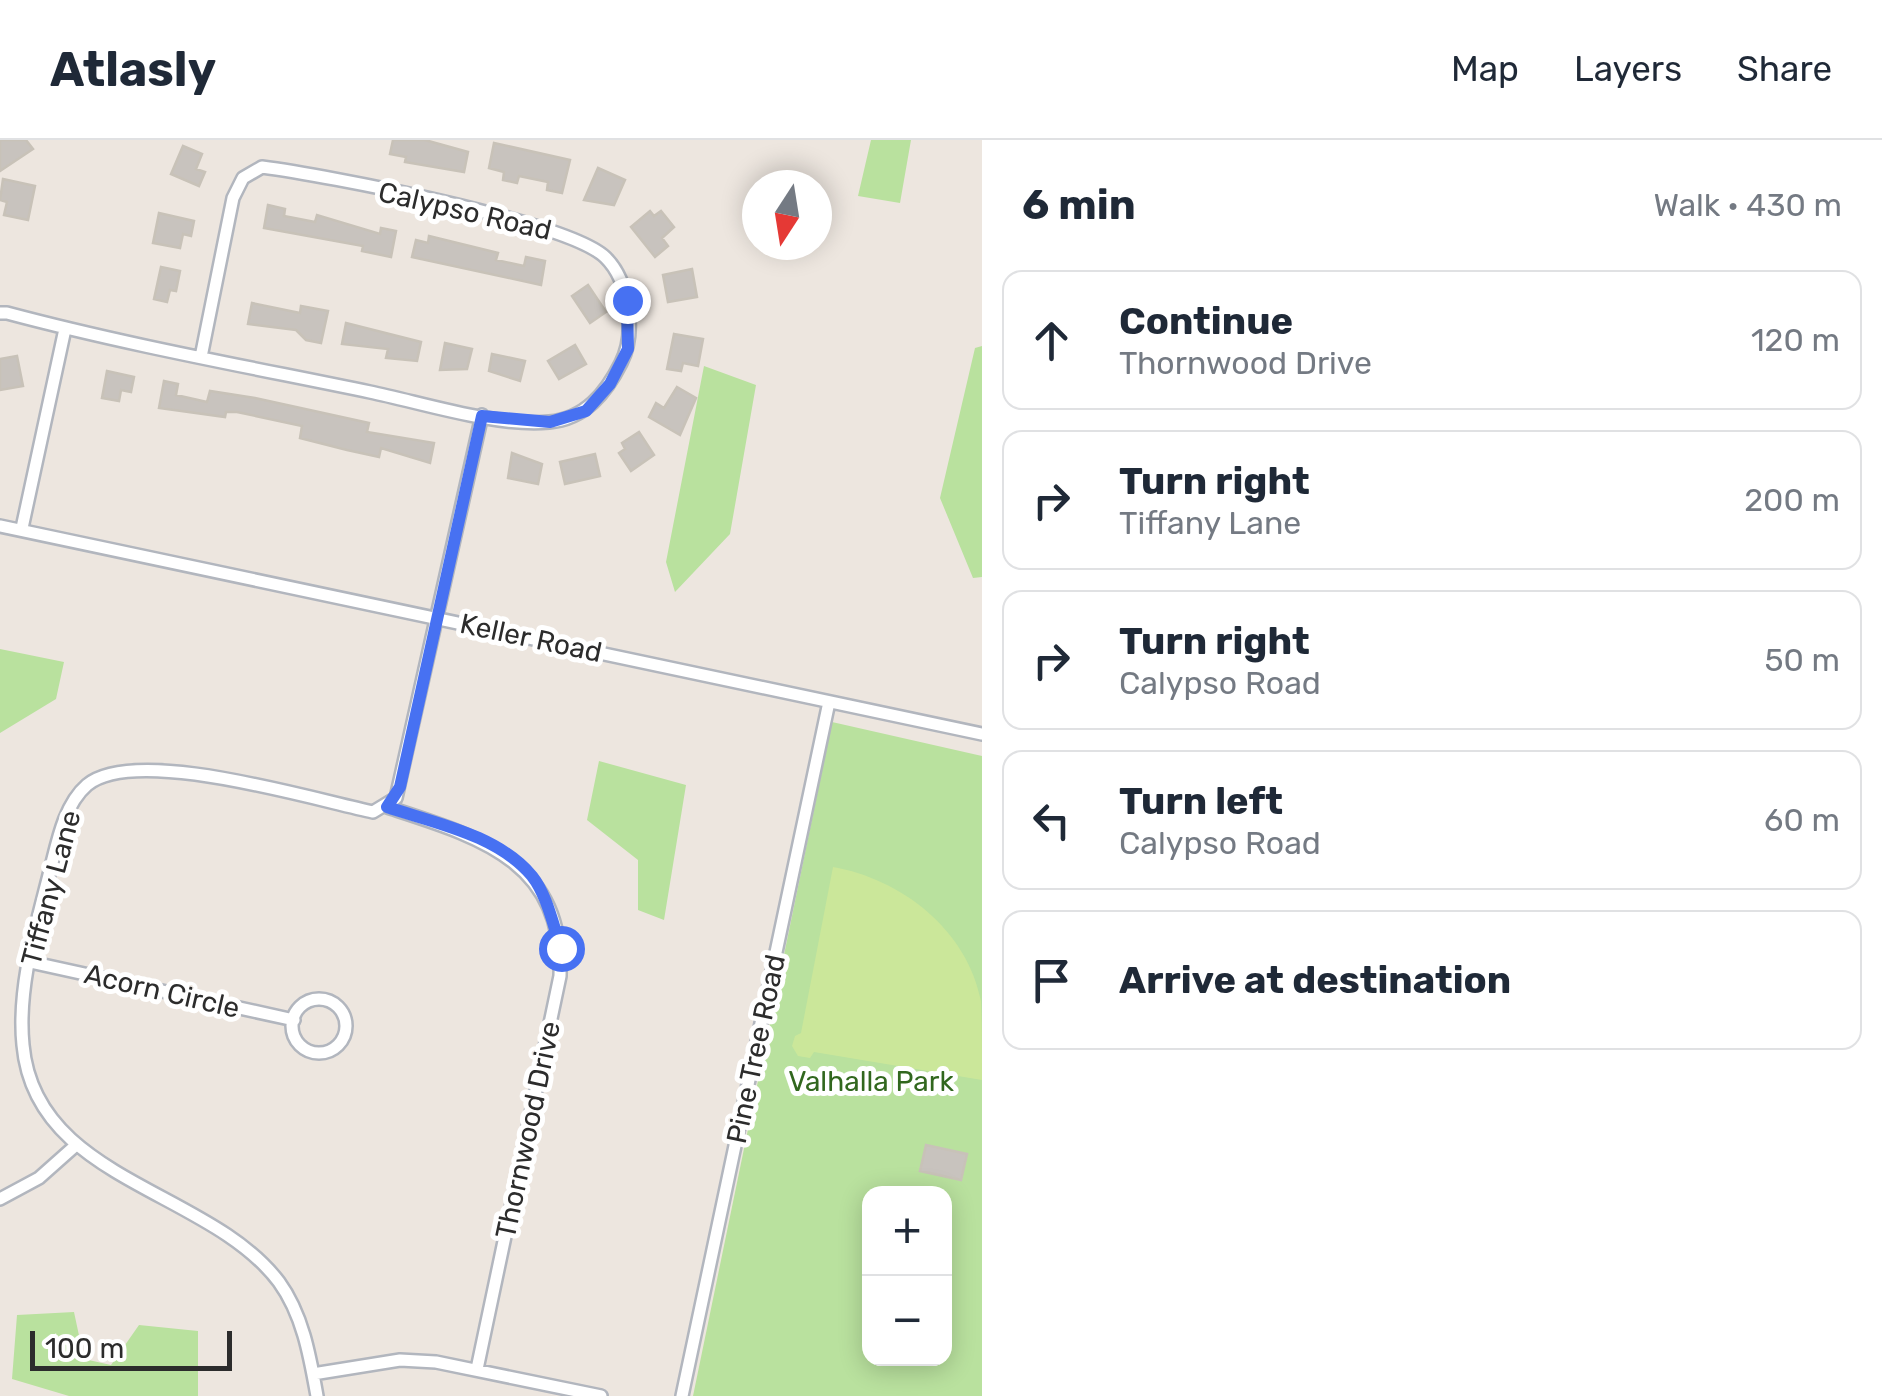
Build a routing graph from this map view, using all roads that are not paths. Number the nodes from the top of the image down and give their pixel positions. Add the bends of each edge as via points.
1 (0, 314) edge
2 (66, 329) junction
3 (202, 357) junction
4 (482, 416) junction
5 (0, 526) edge
6 (22, 528) junction
7 (436, 618) junction
8 (829, 702) junction
9 (982, 734) edge
10 (387, 807) junction
11 (30, 962) junction
12 (294, 1020) junction
13 (75, 1146) junction
14 (0, 1199) edge
15 (477, 1369) junction
16 (313, 1374) junction
17 (316, 1396) edge
18 (602, 1396) edge
19 (682, 1396) edge

1 - 2 street, Calypso Road
2 - 3 street, Calypso Road
2 - 6 street
3 - 4 street, Calypso Road
3 - 4 street, Calypso Road via 233,198 244,178 262,167 558,230 606,258 627,300 628,349 586,411 550,422
4 - 7 street
5 - 6 street, Keller Road
6 - 7 street, Keller Road
7 - 8 street, Keller Road
7 - 10 street via 400,787
8 - 9 street, Keller Road
8 - 19 street, Pine Tree Road
10 - 11 street, Tiffany Lane via 373,812 153,767 100,776 74,799 64,822
10 - 15 street, Thornwood Drive via 510,856 534,878 561,948
11 - 12 street, Acorn Circle
11 - 13 street, Tiffany Lane via 22,1046 46,1112
12 - 12 street via 306,1003 326,1000 342,1011 344,1036 333,1050 316,1053 299,1044
13 - 14 street via 39,1178
13 - 16 street, Tiffany Lane via 226,1232 267,1268 291,1302
15 - 16 street via 400,1360
15 - 18 street
16 - 17 street, Tiffany Lane

